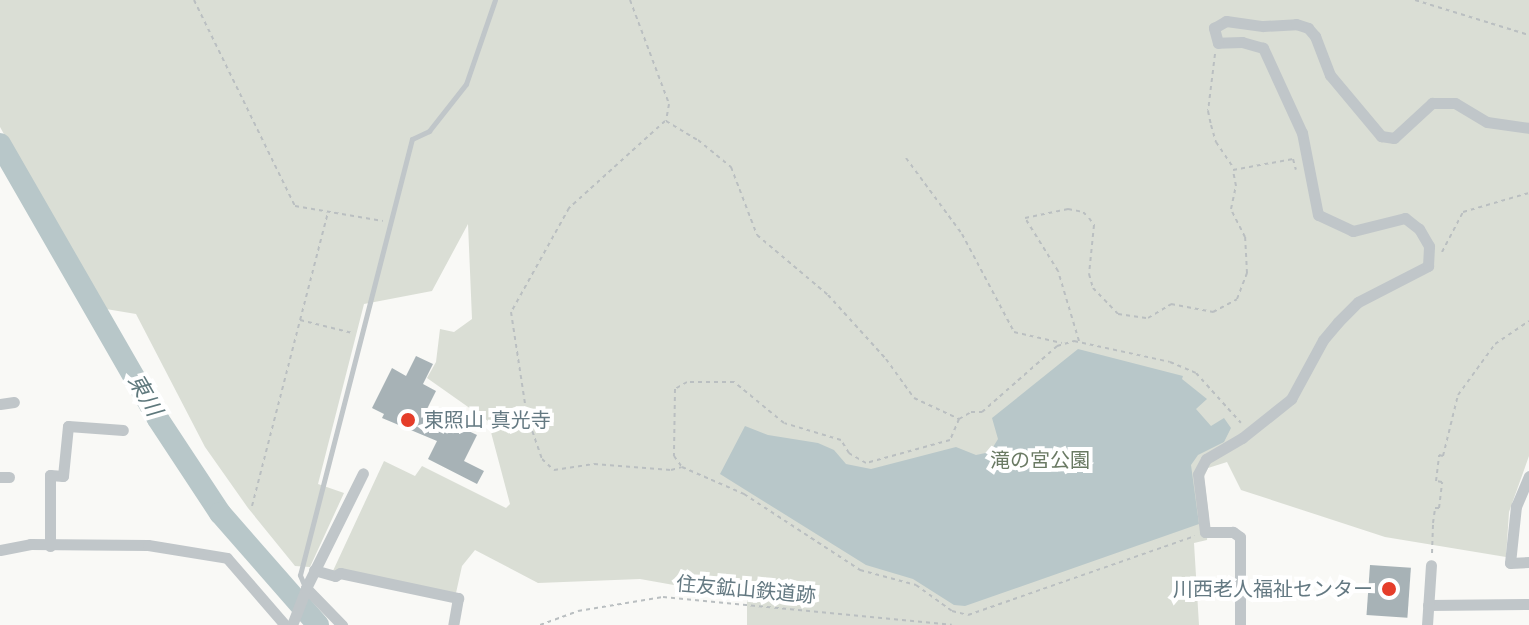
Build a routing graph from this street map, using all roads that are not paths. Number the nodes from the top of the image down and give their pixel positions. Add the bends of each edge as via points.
1 (495, 0) edge
2 (1529, 128) edge
3 (14, 402) dead end
4 (0, 404) edge
5 (123, 430) dead end
6 (363, 473) dead end
7 (1529, 476) edge
8 (50, 546) junction
9 (0, 550) edge
10 (1529, 562) edge
11 (1431, 565) road end
12 (314, 570) junction
13 (305, 589) junction
14 (1529, 604) edge
15 (1428, 605) junction
16 (285, 625) edge
17 (292, 625) edge
18 (342, 625) edge
19 (453, 625) edge
20 (1240, 625) edge
21 (1427, 625) edge

1 - 13 lane via 466,84 429,131 412,139 300,575
2 - 20 street via 1487,122 1455,103 1432,103 1394,138 1381,136 1330,75 1308,28 1226,21 1214,28 1216,41 1263,48 1302,133 1318,215 1353,231 1405,218 1429,246 1428,266 1358,302 1323,340 1291,399 1206,459 1198,474 1205,532 1240,537
3 - 4 street
5 - 8 street via 68,426 63,476 50,475
6 - 12 street
7 - 10 street via 1516,506 1510,563
8 - 9 street
8 - 16 street via 148,545 227,558
11 - 15 street
12 - 13 street
12 - 19 street via 458,598
13 - 17 street
13 - 18 street
14 - 15 street
15 - 21 street

